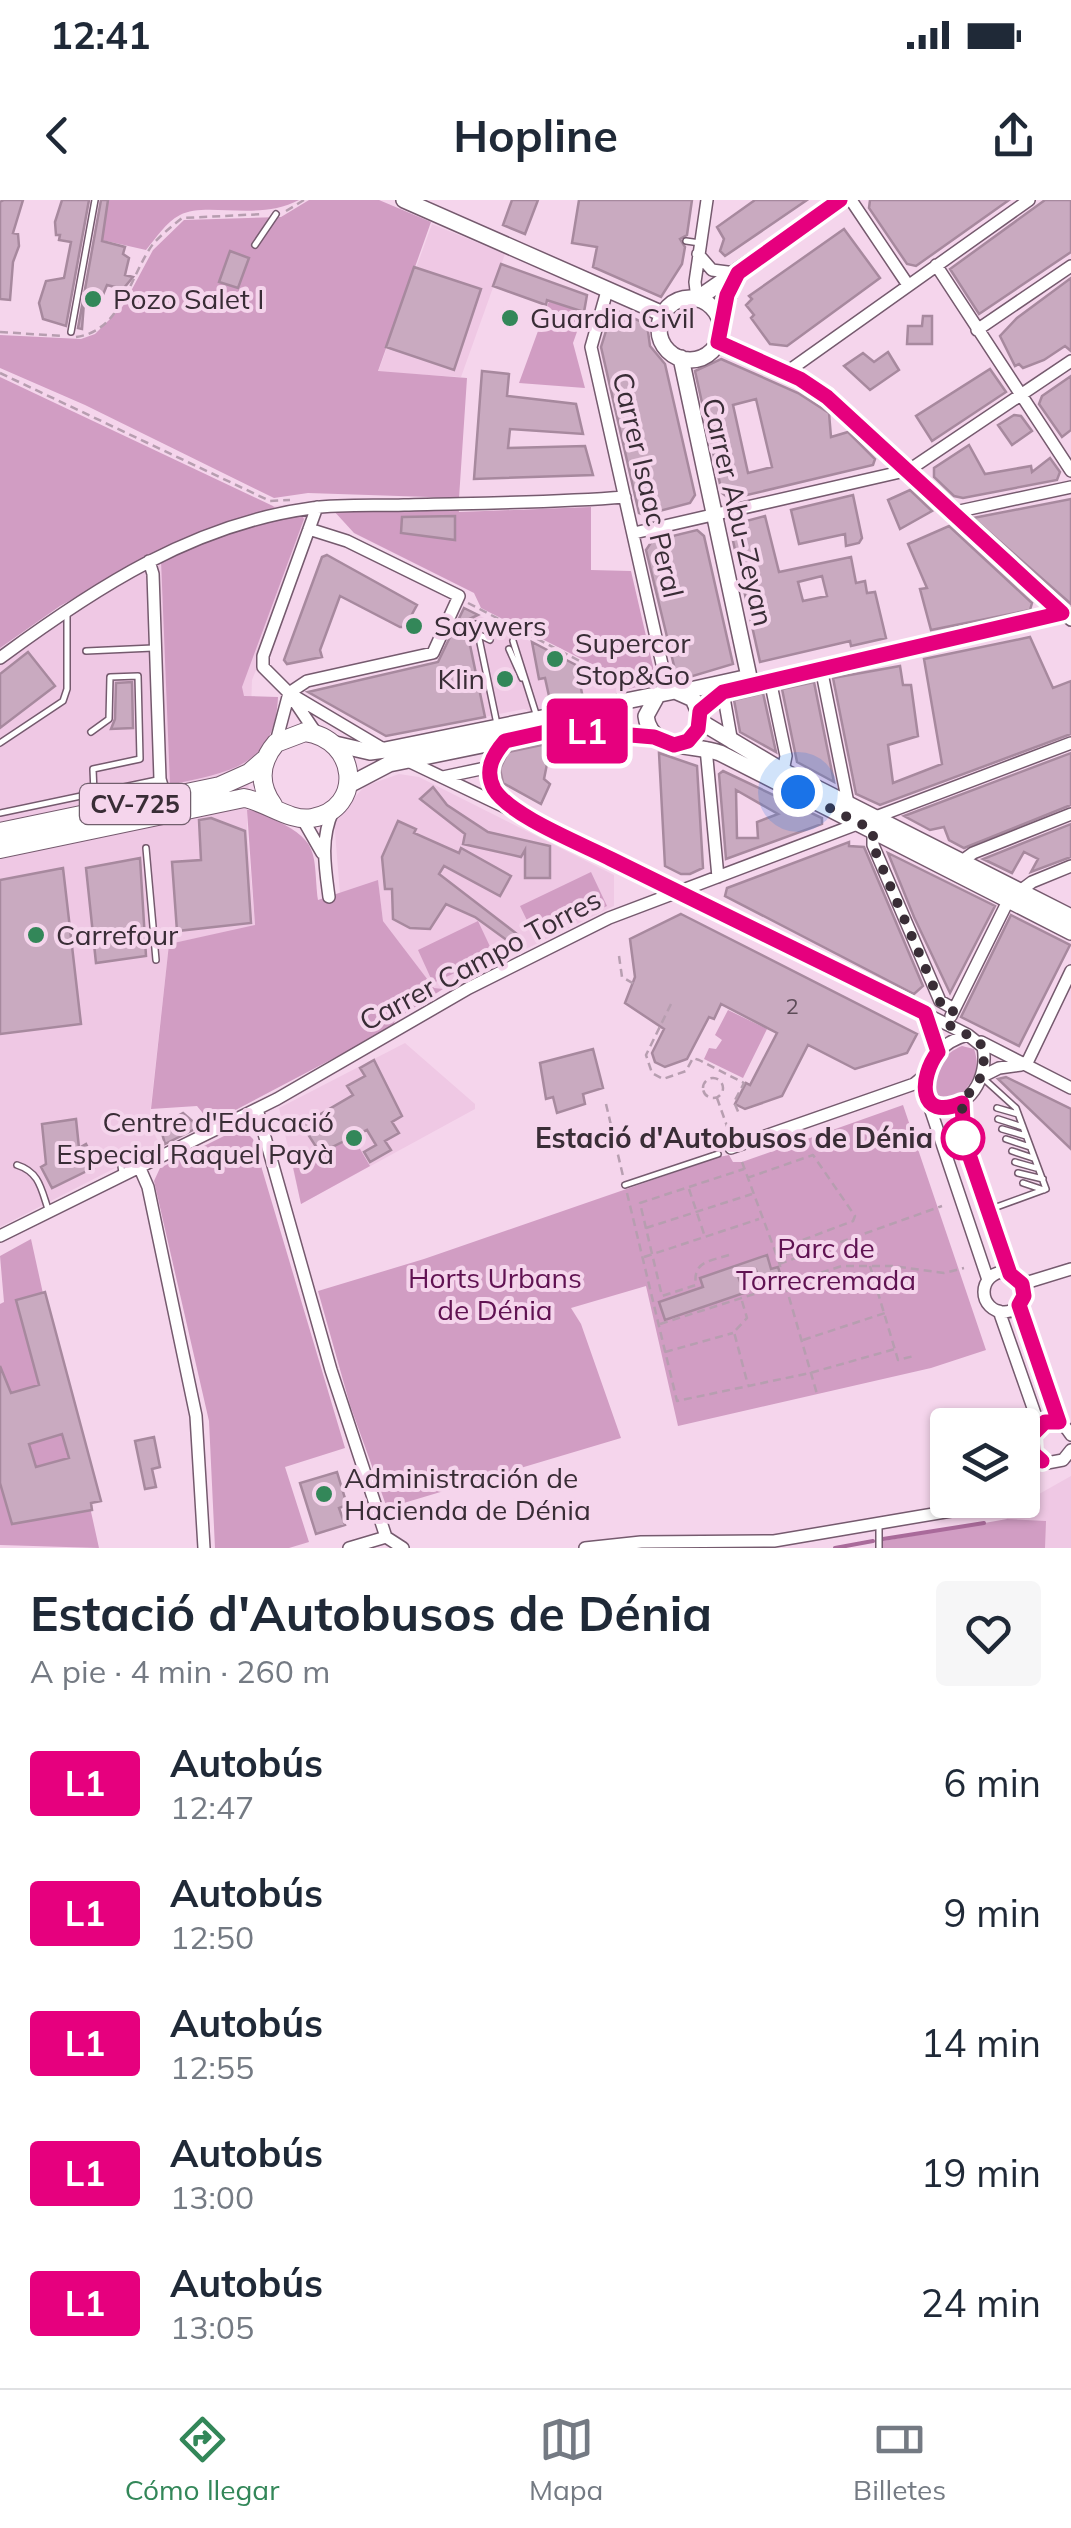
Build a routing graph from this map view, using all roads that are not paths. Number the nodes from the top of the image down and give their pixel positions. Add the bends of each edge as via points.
1 (95, 200) edge
2 (404, 200) edge
3 (707, 200) edge
4 (840, 200) edge
5 (851, 200) edge
6 (1029, 200) edge
7 (276, 214) road end
8 (686, 241) dead end
9 (255, 245) dead end
10 (699, 248) junction
11 (936, 265) junction
12 (1071, 266) edge
13 (738, 273) junction
14 (908, 284) junction
15 (608, 290) junction
16 (696, 299) junction
17 (663, 314) junction
18 (720, 320) junction
19 (977, 330) junction
20 (72, 332) dead end
21 (718, 342) junction
22 (681, 358) junction
23 (1071, 361) edge
24 (790, 374) junction
25 (1020, 396) junction
26 (909, 470) junction
27 (1071, 471) edge
28 (1071, 487) edge
29 (625, 497) junction
30 (317, 507) junction
31 (955, 512) junction
32 (713, 515) junction
33 (309, 529) junction
34 (634, 533) junction
35 (151, 567) junction
36 (67, 609) junction
37 (1068, 615) edge
38 (491, 629) dead end
39 (478, 634) junction
40 (490, 640) dead end
41 (513, 641) dead end
42 (156, 648) junction
43 (510, 649) dead end
44 (86, 652) dead end
45 (0, 658) edge
46 (821, 668) junction
47 (749, 676) junction
48 (770, 680) junction
49 (727, 691) junction
50 (289, 693) junction
51 (669, 693) junction
52 (538, 716) junction
53 (701, 717) junction
54 (90, 732) dead end
55 (316, 733) junction
56 (502, 734) junction
57 (654, 737) junction
58 (0, 743) edge
59 (276, 743) junction
60 (732, 743) junction
61 (1071, 743) edge
62 (335, 744) junction
63 (682, 744) junction
64 (706, 748) junction
65 (384, 750) junction
66 (264, 760) junction
67 (406, 760) junction
68 (490, 767) junction
69 (783, 771) junction
70 (444, 777) junction
71 (160, 779) junction
72 (347, 786) junction
73 (94, 794) junction
74 (171, 796) junction
75 (848, 803) junction
76 (273, 804) junction
77 (334, 807) junction
78 (0, 813) edge
79 (1071, 814) edge
80 (302, 818) junction
81 (532, 818) junction
82 (10, 824) edge
83 (870, 824) junction
84 (146, 848) dead end
85 (0, 850) edge
86 (323, 856) junction
87 (962, 862) junction
88 (1071, 866) edge
89 (718, 877) junction
90 (676, 892) junction
91 (1015, 895) junction
92 (329, 897) dead end
93 (1071, 917) edge
94 (1071, 932) edge
95 (156, 960) dead end
96 (1071, 971) edge
97 (936, 990) junction
98 (954, 1009) junction
99 (925, 1013) junction
100 (947, 1024) junction
101 (974, 1038) junction
102 (938, 1052) junction
103 (1026, 1065) junction
104 (924, 1076) junction
105 (981, 1077) junction
106 (1071, 1088) edge
107 (926, 1095) junction
108 (962, 1103) junction
109 (997, 1108) dead end
110 (257, 1109) junction
111 (1018, 1114) junction
112 (998, 1119) dead end
113 (1023, 1127) junction
114 (1002, 1129) dead end
115 (1026, 1136) junction
116 (1006, 1139) dead end
117 (1030, 1147) junction
118 (731, 1148) dead end
119 (1012, 1151) dead end
120 (718, 1154) dead end
121 (1035, 1158) junction
122 (120, 1159) dead end
123 (1015, 1162) dead end
124 (138, 1164) junction
125 (17, 1166) dead end
126 (1039, 1168) junction
127 (1018, 1172) dead end
128 (122, 1173) junction
129 (1043, 1179) junction
130 (1023, 1183) dead end
131 (625, 1184) road end
132 (1044, 1190) junction
133 (48, 1208) junction
134 (988, 1210) junction
135 (0, 1236) edge
136 (1071, 1270) edge
137 (1010, 1274) junction
138 (988, 1280) junction
139 (1022, 1284) junction
140 (1019, 1305) junction
141 (999, 1312) junction
142 (1033, 1408) edge
143 (1040, 1426) edge
144 (1066, 1428) edge
145 (1071, 1452) edge
146 (1040, 1458) edge
147 (1042, 1461) joint
148 (930, 1514) edge
149 (879, 1523) junction
150 (386, 1537) junction
151 (752, 1545) edge
152 (204, 1548) edge
153 (348, 1548) edge
154 (403, 1548) edge
155 (585, 1548) edge
156 (878, 1548) edge

1 - 20 lane
2 - 15 main road
3 - 10 street
4 - 13 main road
5 - 14 street
6 - 11 street
7 - 9 lane
8 - 10 lane
10 - 13 street via 705,266
10 - 16 street
11 - 14 street
11 - 19 street
12 - 19 street
13 - 16 main road
13 - 18 main road
14 - 24 street
15 - 17 main road
15 - 29 street, Carrer Isaac Peral via 591,347
16 - 17 main road via 678,301
16 - 18 main road
17 - 22 main road via 662,341
18 - 21 main road
19 - 25 street
21 - 22 main road via 703,357
21 - 24 street
22 - 32 main road, Carrer Abu-Zeyan
23 - 25 street
24 - 26 street via 827,397
25 - 26 street
25 - 27 street
26 - 31 street
26 - 32 street
28 - 31 street
29 - 30 street
29 - 34 street, Carrer Isaac Peral
30 - 33 street
30 - 35 street via 216,531
31 - 37 street
32 - 34 street
32 - 47 main road, Carrer Abu-Zeyan
33 - 50 street via 262,662
33 - 50 street via 459,596 433,653 307,681
34 - 51 street, Carrer Isaac Peral
35 - 36 street
35 - 42 street
36 - 45 street
36 - 58 lane via 64,700
37 - 46 street
38 - 39 lane via 476,624
39 - 40 lane
39 - 56 lane
41 - 52 lane
42 - 44 lane
42 - 71 street
43 - 52 lane
46 - 48 street
46 - 75 street
47 - 49 main road
47 - 51 main road
48 - 49 street
48 - 69 street via 786,756
49 - 53 main road
49 - 60 street
50 - 55 street
50 - 59 street
50 - 65 street
51 - 52 main road
51 - 53 main road via 693,699
51 - 57 main road via 646,716
52 - 56 main road
53 - 60 main road
53 - 63 main road via 694,736
54 - 73 lane via 109,719 110,677 138,676 140,759 93,769
55 - 59 main road via 294,733
55 - 62 main road
56 - 57 main road via 562,730
56 - 65 main road
56 - 67 main road
56 - 68 street
57 - 63 main road
59 - 66 main road, CV-725
60 - 69 main road
61 - 83 street, Carrer Campo Torres
62 - 65 main road
62 - 72 main road via 347,763
63 - 64 main road
64 - 83 main road
64 - 89 street
66 - 74 main road, CV-725 via 236,781
66 - 76 main road via 262,779
67 - 70 street
67 - 72 main road
68 - 70 street
68 - 81 street via 500,796
69 - 75 main road
70 - 81 street
71 - 73 lane
71 - 74 street
72 - 77 main road
73 - 82 lane
74 - 82 main road, CV-725
75 - 83 main road
76 - 80 main road, CV-725
76 - 85 main road, CV-725 via 230,800
77 - 80 main road
77 - 86 street
78 - 82 lane
79 - 87 street
80 - 86 street
81 - 90 street
83 - 87 main road
83 - 89 street, Carrer Campo Torres
83 - 91 main road
83 - 97 street via 873,846
84 - 95 lane
86 - 92 street
87 - 91 main road
88 - 91 street
89 - 90 street, Carrer Campo Torres
90 - 99 street
90 - 110 street, Carrer Campo Torres via 469,988
91 - 93 main road
91 - 94 main road
91 - 98 street
96 - 103 street
97 - 98 street via 940,1002
97 - 99 street
98 - 100 street
99 - 100 street
99 - 102 street
100 - 101 street
101 - 102 street
101 - 103 street
101 - 105 street via 985,1053
102 - 104 street
103 - 105 street
103 - 106 street
104 - 107 street
104 - 118 street
105 - 108 street
105 - 111 lane
107 - 108 street via 940,1107
107 - 138 street
108 - 134 street via 961,1128
109 - 111 lane
110 - 124 street, Carrer Campo Torres
110 - 150 street via 330,1370
111 - 113 lane
112 - 113 lane
113 - 115 lane
114 - 115 lane
115 - 117 lane
116 - 117 lane
117 - 121 lane
119 - 121 lane
120 - 131 lane
121 - 126 lane
122 - 128 lane
123 - 126 lane
124 - 128 street, Carrer Campo Torres
124 - 152 street via 192,1391
125 - 133 lane via 38,1178
126 - 129 lane
127 - 129 lane
128 - 133 street, Carrer Campo Torres
129 - 132 lane
130 - 132 lane
132 - 134 lane
133 - 135 street, Carrer Campo Torres
134 - 137 street
136 - 139 street
137 - 138 street
137 - 139 street
138 - 141 street via 985,1296
139 - 140 street
140 - 141 street
140 - 144 street
141 - 142 street
143 - 144 street
145 - 147 street via 1058,1462
146 - 147 street
148 - 149 street
149 - 151 street
149 - 156 lane
150 - 153 street
150 - 154 street
151 - 155 street

